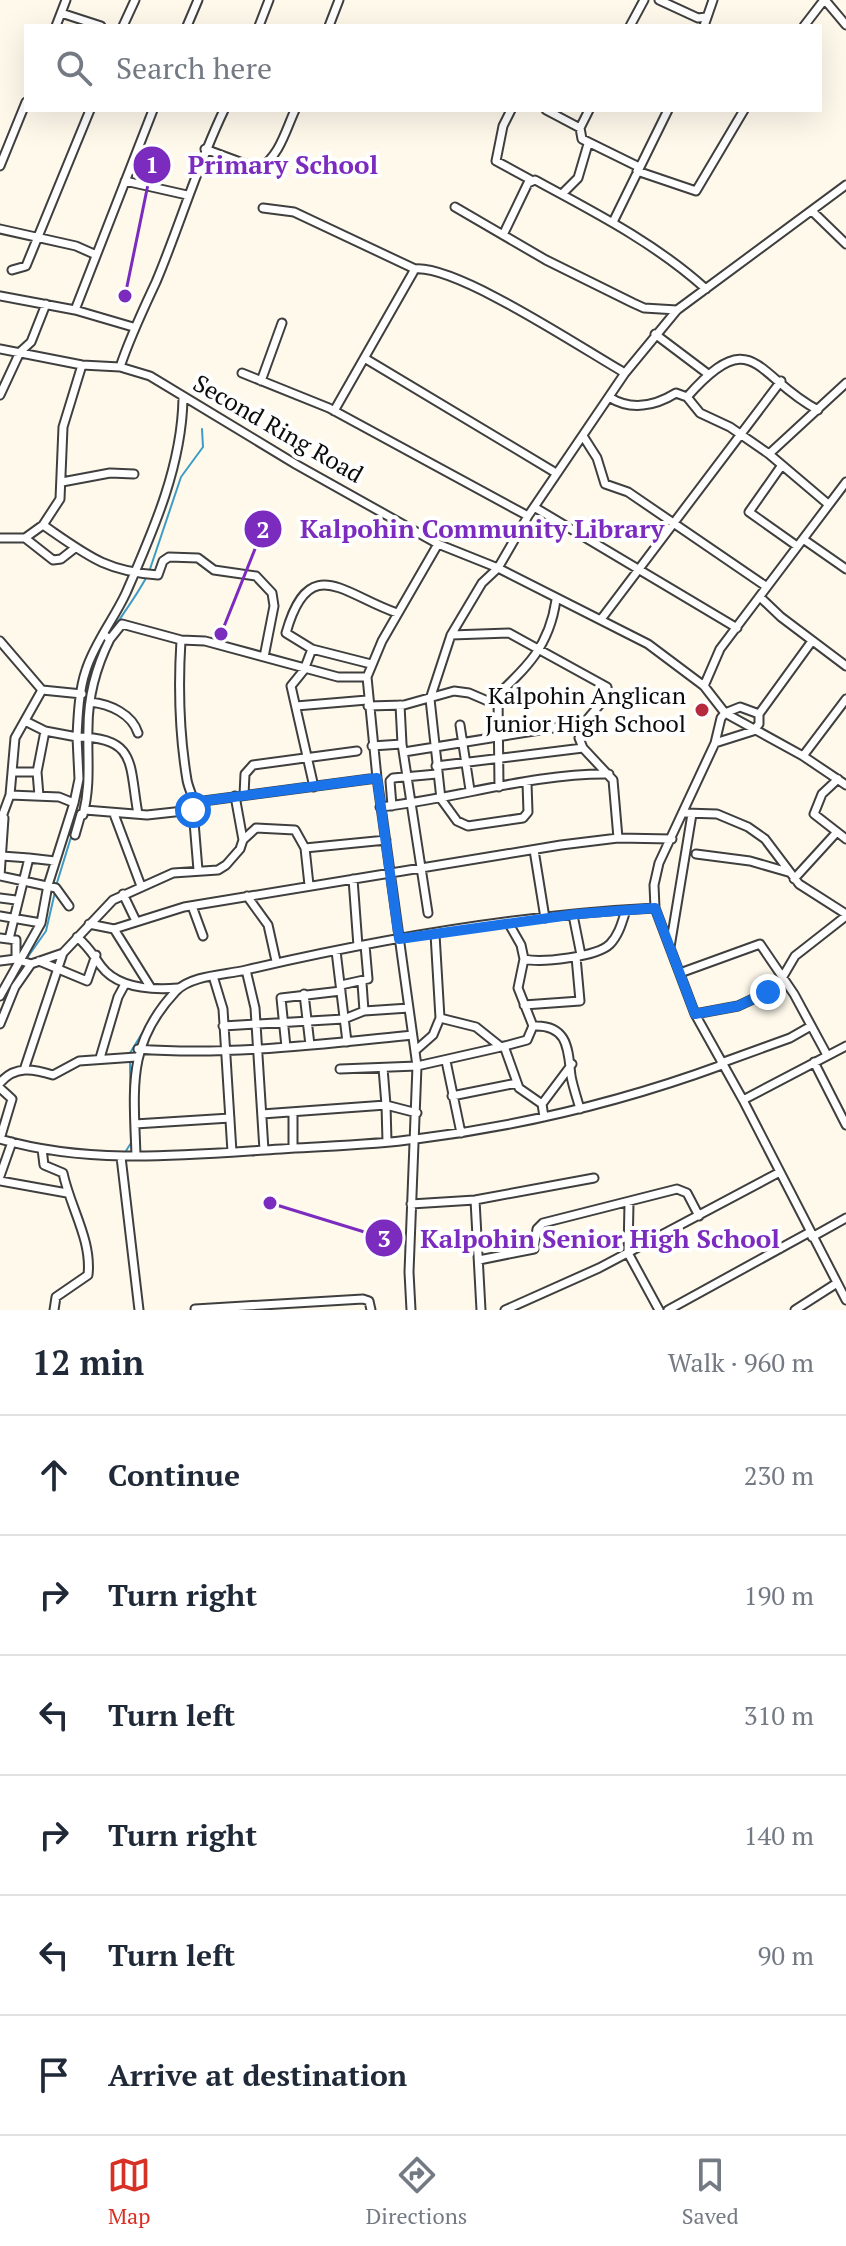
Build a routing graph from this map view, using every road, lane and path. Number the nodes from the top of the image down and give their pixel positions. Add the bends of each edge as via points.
1 (66, 0) edge
2 (135, 0) edge
3 (198, 0) edge
4 (269, 0) edge
5 (339, 0) edge
6 (644, 0) edge
7 (659, 0) edge
8 (713, 0) edge
9 (824, 0) edge
10 (61, 13) junction
11 (57, 24) edge
12 (95, 24) edge
13 (124, 24) edge
14 (188, 24) edge
15 (260, 24) edge
16 (330, 24) edge
17 (631, 24) edge
18 (705, 24) edge
19 (806, 24) edge
20 (846, 25) edge
21 (24, 107) edge
22 (89, 112) edge
23 (152, 112) edge
24 (223, 112) edge
25 (294, 112) edge
26 (510, 112) edge
27 (550, 112) edge
28 (588, 112) edge
29 (667, 112) edge
30 (743, 112) edge
31 (580, 128) junction
32 (588, 144) junction
33 (205, 149) junction
34 (0, 166) edge
35 (638, 169) junction
36 (531, 180) junction
37 (125, 181) junction
38 (846, 185) edge
39 (562, 194) junction
40 (187, 195) junction
41 (455, 207) dead end
42 (263, 208) dead end
43 (812, 211) junction
44 (613, 222) junction
45 (0, 229) edge
46 (503, 235) junction
47 (40, 238) junction
48 (846, 244) edge
49 (94, 254) junction
50 (415, 269) junction
51 (12, 270) dead end
52 (706, 289) junction
53 (0, 296) edge
54 (46, 304) junction
55 (75, 310) junction
56 (677, 310) junction
57 (282, 323) dead end
58 (133, 327) junction
59 (655, 334) junction
60 (0, 349) edge
61 (20, 352) junction
62 (366, 359) junction
63 (82, 365) junction
64 (120, 367) junction
65 (242, 373) dead end
66 (625, 373) junction
67 (708, 374) junction
68 (261, 381) junction
69 (781, 381) junction
70 (846, 383) edge
71 (0, 395) edge
72 (609, 397) junction
73 (687, 397) junction
74 (183, 398) junction
75 (818, 410) junction
76 (334, 411) junction
77 (739, 433) junction
78 (583, 436) junction
79 (769, 454) junction
80 (782, 465) junction
81 (556, 473) junction
82 (134, 474) dead end
83 (62, 482) junction
84 (846, 482) edge
85 (828, 504) junction
86 (534, 507) junction
87 (528, 516) junction
88 (672, 521) junction
89 (43, 525) junction
90 (0, 538) edge
91 (25, 538) junction
92 (803, 539) junction
93 (438, 544) junction
94 (797, 546) junction
95 (75, 548) junction
96 (498, 568) junction
97 (637, 569) junction
98 (846, 569) edge
99 (135, 572) junction
100 (767, 587) junction
101 (760, 597) junction
102 (556, 600) junction
103 (274, 606) junction
104 (291, 613) junction
105 (397, 613) junction
106 (602, 618) junction
107 (737, 628) junction
108 (451, 635) junction
109 (106, 636) junction
110 (181, 640) junction
111 (0, 641) edge
112 (812, 641) junction
113 (312, 649) junction
114 (540, 649) junction
115 (264, 657) junction
116 (371, 664) junction
117 (846, 666) edge
118 (304, 670) junction
119 (367, 677) junction
120 (704, 686) junction
121 (42, 690) junction
122 (82, 694) junction
123 (498, 695) junction
124 (430, 699) junction
125 (846, 699) edge
126 (90, 702) junction
127 (368, 703) junction
128 (400, 705) junction
129 (296, 706) junction
130 (725, 713) junction
131 (759, 714) junction
132 (25, 721) junction
133 (584, 723) junction
134 (460, 725) dead end
135 (45, 731) junction
136 (753, 731) junction
137 (138, 733) dead end
138 (497, 735) junction
139 (82, 737) junction
140 (462, 741) junction
141 (715, 743) junction
142 (372, 746) junction
143 (433, 747) junction
144 (403, 748) junction
145 (583, 748) junction
146 (357, 751) dead end
147 (803, 756) junction
148 (498, 757) junction
149 (308, 758) junction
150 (466, 762) junction
151 (0, 766) edge
152 (12, 770) junction
153 (437, 770) junction
154 (37, 772) junction
155 (609, 774) junction
156 (409, 776) junction
157 (377, 778) junction
158 (838, 779) junction
159 (527, 783) junction
160 (846, 785) edge
161 (314, 787) junction
162 (499, 787) junction
163 (470, 790) junction
164 (10, 795) junction
165 (39, 796) junction
166 (240, 796) junction
167 (441, 799) junction
168 (412, 804) junction
169 (194, 806) junction
170 (392, 806) junction
171 (380, 807) junction
172 (78, 811) junction
173 (689, 813) junction
174 (114, 814) junction
175 (138, 814) junction
176 (2, 820) edge
177 (836, 833) junction
178 (75, 835) dead end
179 (618, 838) junction
180 (672, 839) junction
181 (846, 839) edge
182 (243, 840) junction
183 (386, 840) junction
184 (305, 848) junction
185 (534, 850) junction
186 (696, 854) dead end
187 (2, 856) edge
188 (29, 858) junction
189 (55, 861) junction
190 (421, 869) junction
191 (198, 870) junction
192 (390, 874) junction
193 (0, 876) edge
194 (791, 876) junction
195 (353, 879) junction
196 (25, 880) junction
197 (309, 885) junction
198 (141, 886) junction
199 (52, 887) junction
200 (123, 894) junction
201 (247, 896) junction
202 (0, 898) edge
203 (16, 900) junction
204 (69, 906) dead end
205 (192, 906) junction
206 (655, 908) junction
207 (626, 910) junction
208 (428, 913) dead end
209 (573, 915) junction
210 (846, 915) edge
211 (0, 916) edge
212 (14, 918) junction
213 (545, 918) junction
214 (136, 921) junction
215 (41, 923) junction
216 (89, 924) junction
217 (509, 924) junction
218 (114, 929) junction
219 (435, 934) junction
220 (203, 936) dead end
221 (77, 937) junction
222 (0, 938) edge
223 (399, 939) junction
224 (13, 940) junction
225 (30, 943) junction
226 (362, 946) junction
227 (670, 947) junction
228 (336, 951) junction
229 (63, 953) junction
230 (96, 954) junction
231 (578, 956) junction
232 (524, 959) junction
233 (0, 961) edge
234 (26, 961) junction
235 (276, 961) junction
236 (56, 970) junction
237 (246, 970) junction
238 (680, 973) junction
239 (782, 975) junction
240 (213, 976) junction
241 (362, 983) junction
242 (125, 984) junction
243 (179, 988) junction
244 (341, 988) junction
245 (151, 989) junction
246 (304, 994) junction
247 (0, 996) edge
248 (524, 1005) junction
249 (409, 1008) junction
250 (364, 1011) junction
251 (695, 1014) junction
252 (440, 1018) junction
253 (344, 1019) junction
254 (308, 1021) junction
255 (285, 1023) junction
256 (0, 1024) edge
257 (255, 1024) junction
258 (223, 1026) junction
259 (533, 1026) junction
260 (811, 1026) junction
261 (412, 1035) junction
262 (347, 1042) junction
263 (310, 1045) junction
264 (846, 1046) edge
265 (286, 1047) junction
266 (502, 1047) junction
267 (258, 1049) junction
268 (227, 1050) junction
269 (416, 1050) junction
270 (137, 1053) junction
271 (827, 1055) junction
272 (100, 1058) junction
273 (446, 1061) junction
274 (814, 1062) junction
275 (572, 1064) junction
276 (721, 1064) junction
277 (417, 1066) junction
278 (383, 1068) junction
279 (340, 1069) dead end
280 (24, 1070) junction
281 (517, 1083) junction
282 (0, 1085) edge
283 (452, 1096) junction
284 (743, 1100) junction
285 (542, 1104) junction
286 (386, 1105) junction
287 (580, 1109) junction
288 (417, 1113) junction
289 (262, 1114) junction
290 (293, 1114) junction
291 (544, 1117) junction
292 (230, 1118) junction
293 (135, 1124) junction
294 (846, 1125) edge
295 (461, 1133) junction
296 (0, 1139) edge
297 (413, 1140) junction
298 (12, 1142) junction
299 (387, 1142) junction
300 (293, 1148) junction
301 (42, 1149) junction
302 (264, 1150) junction
303 (232, 1152) junction
304 (136, 1156) junction
305 (121, 1157) junction
306 (778, 1173) junction
307 (594, 1178) dead end
308 (0, 1179) edge
309 (67, 1193) junction
310 (475, 1200) junction
311 (629, 1203) junction
312 (411, 1204) junction
313 (699, 1216) junction
314 (846, 1218) edge
315 (811, 1234) junction
316 (628, 1253) junction
317 (479, 1260) junction
318 (837, 1283) junction
319 (846, 1300) edge
320 (195, 1309) edge
321 (54, 1310) edge
322 (139, 1310) edge
323 (371, 1310) edge
324 (411, 1310) edge
325 (481, 1310) edge
326 (505, 1310) edge
327 (659, 1310) edge
328 (668, 1310) edge
329 (795, 1310) edge

1 - 10 street
2 - 13 street
3 - 14 street
4 - 15 street
5 - 16 street
6 - 17 street
7 - 18 street
8 - 18 street
9 - 19 street
9 - 20 street
10 - 11 street
10 - 12 street
21 - 34 street
22 - 47 street
23 - 37 street
24 - 33 street
25 - 33 street via 279,149 259,169
26 - 36 street via 496,161
27 - 31 street
28 - 31 street
29 - 35 street
30 - 35 street via 696,191
31 - 32 street
32 - 35 street
32 - 39 street via 578,178
33 - 40 street
35 - 44 street
36 - 39 street
36 - 46 street
37 - 40 street
37 - 49 street
38 - 43 street
39 - 44 street
40 - 58 street via 156,282
41 - 46 street
42 - 50 street via 294,212
43 - 48 street
43 - 52 street
44 - 52 street via 678,263
45 - 47 street
46 - 56 street via 644,308
47 - 49 street
47 - 51 street via 26,266
49 - 55 street
50 - 62 street
50 - 66 street via 441,272 488,294
52 - 56 street
53 - 54 street
54 - 55 street
54 - 61 street via 31,342
55 - 58 street
56 - 59 street
57 - 68 street
58 - 64 street
59 - 66 street
59 - 67 street
60 - 61 street, Second Ring Road
61 - 63 street, Second Ring Road
61 - 71 street
62 - 76 street
62 - 81 street
63 - 64 street, Second Ring Road
63 - 83 street via 64,421
64 - 74 street, Second Ring Road via 150,376
65 - 68 street
66 - 72 street
67 - 69 street via 727,361 746,360
67 - 73 street
68 - 76 street
69 - 75 street via 795,398
69 - 77 street
70 - 75 street
72 - 73 street via 631,407 676,393
72 - 78 street
73 - 77 street via 700,413
74 - 93 street, Second Ring Road
74 - 99 street via 173,470
75 - 79 street
76 - 87 street
77 - 79 street
77 - 88 street
78 - 81 street
78 - 88 street via 605,484 628,492
79 - 80 street
80 - 85 street
80 - 94 street via 749,512
81 - 86 street
82 - 83 street
83 - 89 street via 60,499
84 - 85 street
85 - 92 street
86 - 87 street
86 - 97 street
87 - 96 street
88 - 97 street
88 - 100 street
89 - 91 street
89 - 95 street
90 - 91 street
91 - 95 street via 53,560
92 - 94 street
92 - 98 street
93 - 96 street, Second Ring Road
93 - 105 street
94 - 100 street
95 - 99 street via 112,569
96 - 102 street, Second Ring Road
96 - 108 street via 482,583
97 - 106 street
97 - 107 street
99 - 103 street via 158,575 169,557 198,558 214,570 256,576 272,593
99 - 109 street
100 - 101 street
101 - 107 street
101 - 112 street
102 - 106 street, Second Ring Road
102 - 114 street via 553,623
103 - 104 street
103 - 115 street
104 - 105 street via 298,597 329,584
104 - 113 street via 287,635
105 - 116 street
106 - 120 street, Second Ring Road
107 - 120 street via 720,649
108 - 114 street via 504,631
108 - 124 street
109 - 110 street via 122,624
109 - 122 street via 85,672
109 - 126 street
110 - 115 street
110 - 169 street via 177,702
111 - 121 street
112 - 117 street
112 - 131 street
113 - 116 street
113 - 118 street
114 - 123 street
114 - 133 street via 607,687 608,695
115 - 118 street
116 - 119 street
118 - 119 street
118 - 129 street via 291,686
119 - 127 street
120 - 130 street, Second Ring Road
121 - 122 street
121 - 132 street
122 - 139 street
123 - 124 street via 490,702 454,691
123 - 138 street
124 - 128 street
124 - 143 street
125 - 147 street
126 - 137 street via 115,708
126 - 139 street
127 - 128 street
127 - 129 street
127 - 142 street
128 - 144 street
129 - 149 street
130 - 131 street via 740,707
130 - 136 street, Second Ring Road
130 - 141 street
131 - 136 street
132 - 135 street
132 - 152 street via 15,738
133 - 138 street
133 - 145 street via 579,738
134 - 140 street
135 - 139 street
135 - 154 street
136 - 141 street
136 - 147 street, Second Ring Road
138 - 140 street
138 - 148 street
139 - 172 street
139 - 172 street via 90,790
139 - 175 street via 114,742 128,755
140 - 143 street
140 - 150 street
141 - 173 street
142 - 144 street
142 - 157 street
143 - 144 street
143 - 153 street
144 - 156 street
145 - 148 street
145 - 155 street
146 - 149 street
147 - 158 street, Second Ring Road
148 - 150 street
148 - 162 street
149 - 161 street
149 - 166 street via 253,765
150 - 153 street
150 - 163 street
151 - 152 street
152 - 154 street
152 - 164 street
153 - 156 street
153 - 167 street
154 - 165 street
155 - 159 street
155 - 179 street
156 - 168 street
156 - 170 street via 390,781
157 - 161 street
157 - 171 street
158 - 160 street, Second Ring Road
158 - 177 street via 814,807 816,817
159 - 162 street
159 - 167 street via 528,812 523,818 468,826 457,821
161 - 166 street
162 - 163 street
163 - 167 street
164 - 165 street
164 - 176 street
165 - 172 street via 59,797
166 - 169 street
166 - 182 street
167 - 168 street
168 - 170 street
168 - 190 street
169 - 175 street
169 - 191 street
170 - 171 street
171 - 183 street
172 - 174 street
172 - 178 street
172 - 189 street
173 - 180 street
173 - 194 street via 717,814 748,827 765,839
173 - 227 street
174 - 175 street
174 - 198 street
176 - 187 street
177 - 181 street
177 - 194 street
179 - 180 street
179 - 185 street
180 - 206 street via 659,863
182 - 184 street via 256,828 295,830
182 - 191 street via 226,865
183 - 184 street
183 - 192 street
184 - 197 street
185 - 190 street
185 - 213 street
186 - 194 street via 750,861
187 - 188 street
187 - 193 street
188 - 189 street
188 - 196 street
189 - 199 street
190 - 192 street
190 - 208 street
191 - 198 street
192 - 195 street
192 - 223 street
193 - 196 street
194 - 210 street
195 - 197 street
195 - 226 street
196 - 199 street
196 - 203 street via 22,899
197 - 201 street
198 - 200 street
199 - 204 street
199 - 215 street
200 - 214 street
200 - 216 street
201 - 205 street
201 - 235 street via 268,925
202 - 203 street
203 - 212 street
205 - 214 street
205 - 220 street
206 - 207 street
206 - 227 street
207 - 209 street
207 - 231 street via 611,943
209 - 213 street
209 - 231 street
210 - 239 street via 795,956
211 - 212 street
212 - 215 street
212 - 224 street
213 - 217 street
214 - 218 street
215 - 225 street
216 - 218 street
216 - 221 street
217 - 219 street
217 - 232 street
218 - 245 street
219 - 223 street
219 - 252 street
221 - 229 street
221 - 230 street
222 - 224 street
223 - 226 street
223 - 249 street
224 - 225 street
224 - 234 street
225 - 234 street
226 - 228 street
226 - 241 street via 368,979
227 - 238 street
228 - 235 street
228 - 244 street
229 - 234 street
229 - 236 street
230 - 236 street via 89,981
230 - 242 street via 105,970
231 - 232 street
231 - 248 street via 580,1001
232 - 248 street via 518,981
233 - 234 street
234 - 236 street
234 - 247 street
234 - 256 street
235 - 237 street
236 - 280 street
237 - 240 street
237 - 257 street
238 - 239 street via 758,942
238 - 251 street
239 - 251 street via 778,985 738,1006
239 - 260 street
240 - 243 street
240 - 258 street
241 - 244 street
241 - 250 street
242 - 245 street
242 - 272 street
243 - 245 street
243 - 270 street
244 - 246 street
244 - 253 street
246 - 254 street
246 - 255 street via 281,998
248 - 259 street
249 - 250 street
249 - 261 street
250 - 253 street
251 - 276 street
252 - 266 street via 476,1027
252 - 269 street via 433,1035
253 - 254 street
253 - 262 street
254 - 255 street
254 - 263 street
255 - 257 street
255 - 265 street
257 - 258 street
257 - 267 street
258 - 268 street
259 - 266 street via 527,1040
259 - 275 street via 564,1039
260 - 271 street
260 - 276 street
261 - 262 street
261 - 269 street
262 - 263 street
263 - 265 street
264 - 271 street
265 - 267 street
266 - 273 street
266 - 281 street
267 - 268 street
267 - 289 street
268 - 270 street
268 - 292 street
269 - 277 street
270 - 272 street
270 - 293 street
271 - 274 street
272 - 280 street via 79,1061 56,1075
273 - 277 street
273 - 283 street
274 - 284 street
274 - 294 street
275 - 285 street
275 - 287 street
276 - 284 street
276 - 287 street
277 - 278 street
277 - 288 street
278 - 279 street
278 - 286 street
280 - 282 street via 6,1076
281 - 283 street
281 - 285 street
282 - 296 street via 12,1099
283 - 295 street
284 - 306 street
285 - 291 street
286 - 288 street
286 - 290 street
286 - 299 street
287 - 291 street
288 - 297 street
289 - 290 street
289 - 302 street
290 - 300 street
291 - 295 street
292 - 293 street
292 - 303 street
293 - 304 street
295 - 297 street
296 - 298 street
297 - 299 street
297 - 312 street
298 - 301 street
298 - 308 street
299 - 300 street
300 - 302 street
301 - 305 street
301 - 309 street via 44,1165 63,1173
302 - 303 street
303 - 304 street
304 - 305 street
305 - 322 street
306 - 313 street
306 - 315 street
307 - 310 street
308 - 309 street
309 - 321 street via 84,1236 88,1275 56,1297
310 - 312 street
310 - 317 street
311 - 313 street via 683,1189
311 - 316 street
311 - 317 street via 543,1223 534,1249
312 - 324 street
313 - 316 street
314 - 315 street
315 - 318 street
315 - 328 street
316 - 326 street
316 - 327 street
317 - 325 street
318 - 319 street
318 - 329 street
320 - 323 street via 363,1299

